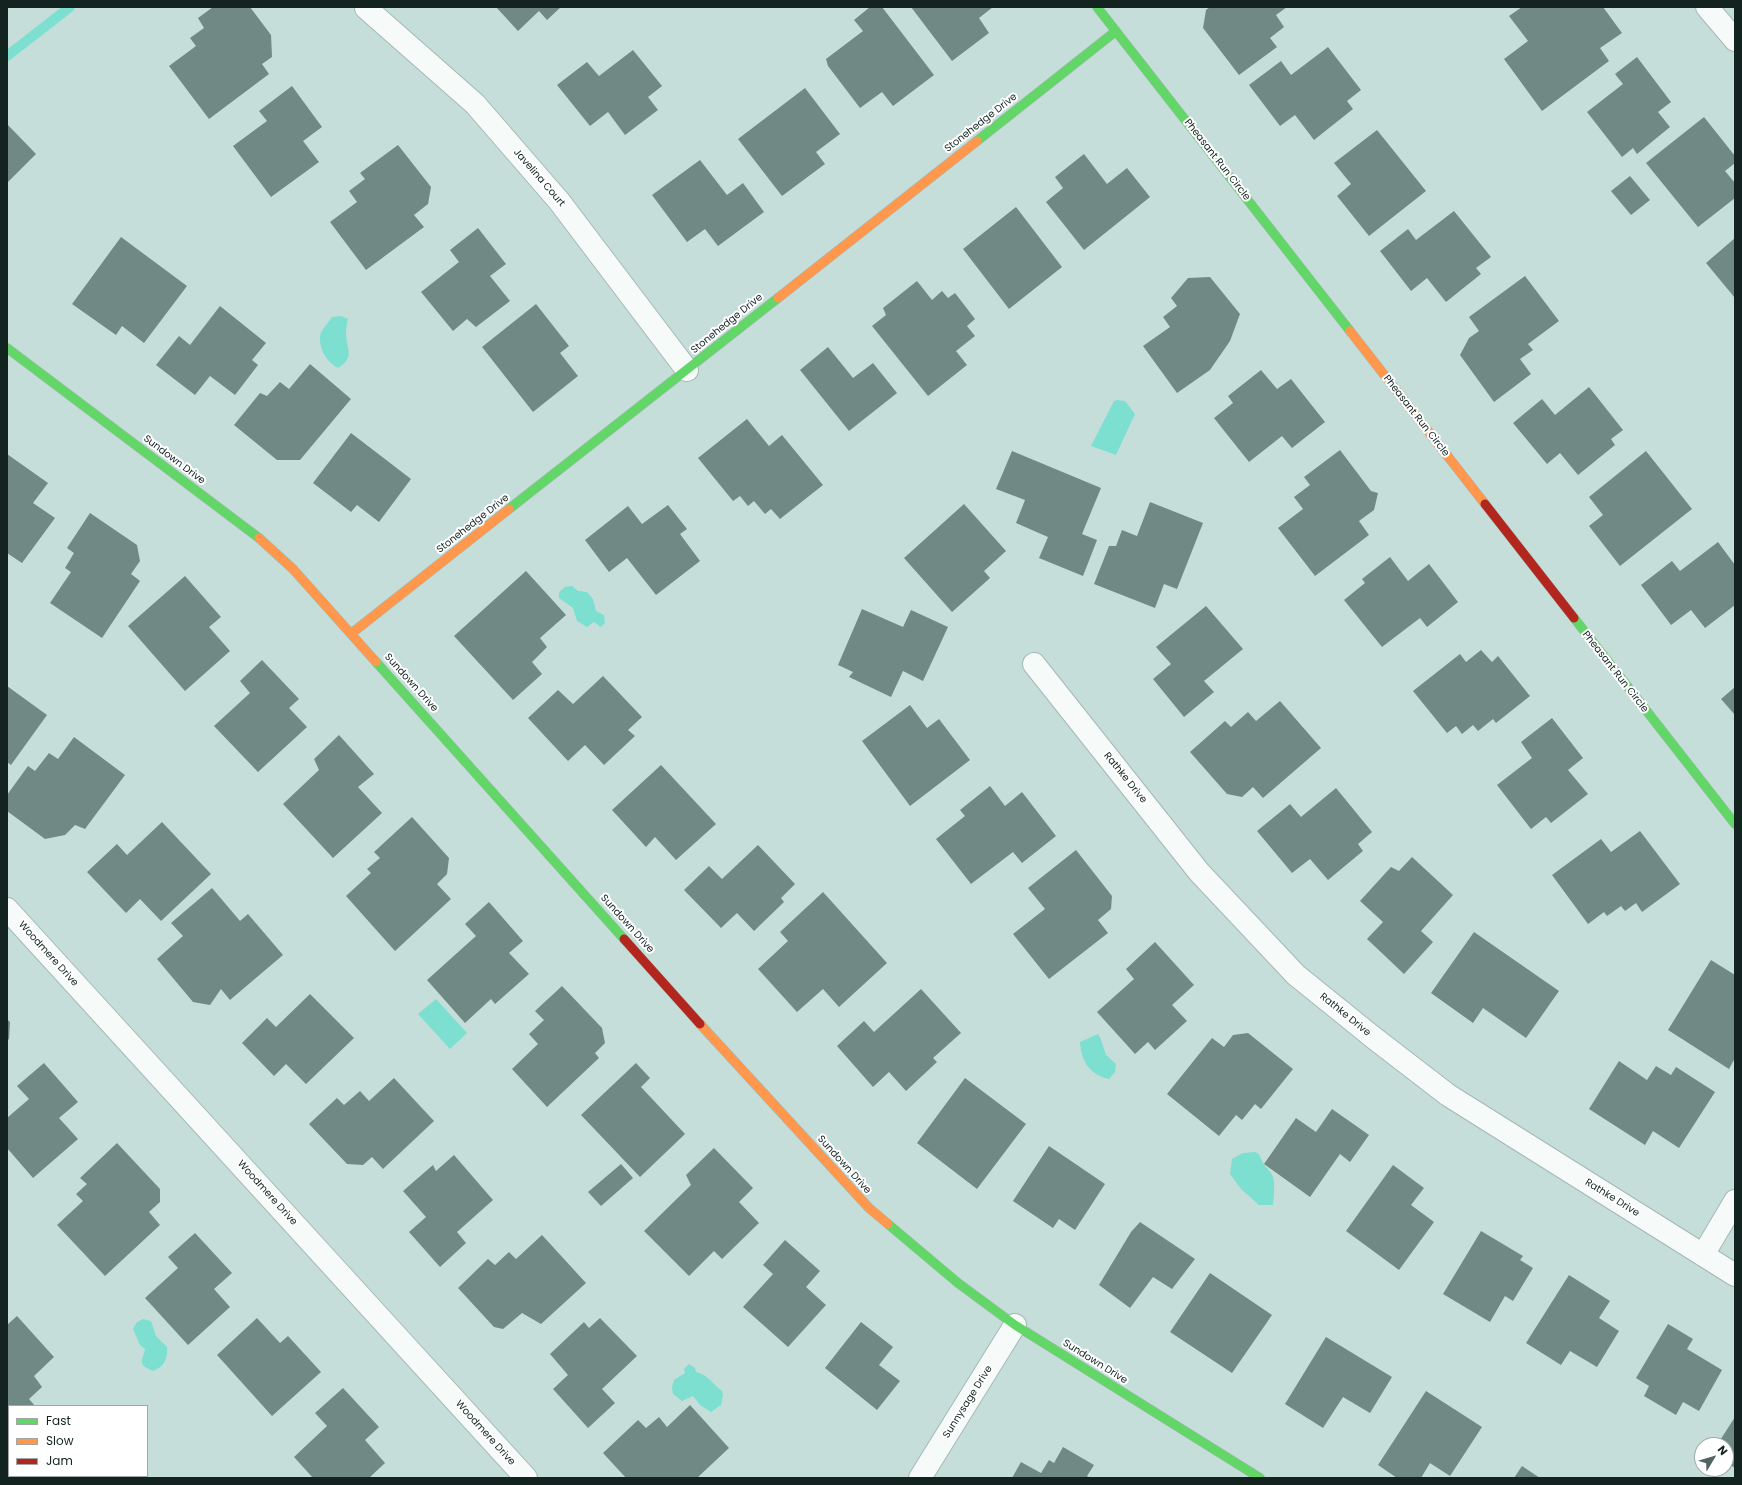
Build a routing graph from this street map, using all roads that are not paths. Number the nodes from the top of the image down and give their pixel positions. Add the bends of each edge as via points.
1 (1097, 7) edge
2 (1707, 7) edge
3 (366, 8) dead end
4 (1116, 31) junction
5 (1735, 40) edge
6 (7, 348) edge
7 (687, 370) junction
8 (352, 633) junction
9 (1034, 664) dead end
10 (1735, 824) edge
11 (7, 909) edge
12 (1735, 1200) edge
13 (1703, 1255) junction
14 (1735, 1275) edge
15 (1015, 1325) junction
16 (526, 1478) edge
17 (920, 1478) edge
18 (1260, 1478) edge

1 - 4 street, Pheasant Run Circle
2 - 5 street
3 - 7 street, Javelina Court via 475,104 559,201
4 - 7 street, Stonehedge Drive
4 - 10 street, Pheasant Run Circle
6 - 8 street, Sundown Drive via 252,532 293,569
7 - 8 street, Stonehedge Drive
8 - 15 street, Sundown Drive via 868,1208 958,1283
9 - 13 street, Rathke Drive via 1199,872 1296,975 1448,1095
11 - 16 street, Woodmere Drive
12 - 13 street
13 - 14 street, Rathke Drive
15 - 17 street, Sunnysage Drive
15 - 18 street, Sundown Drive

